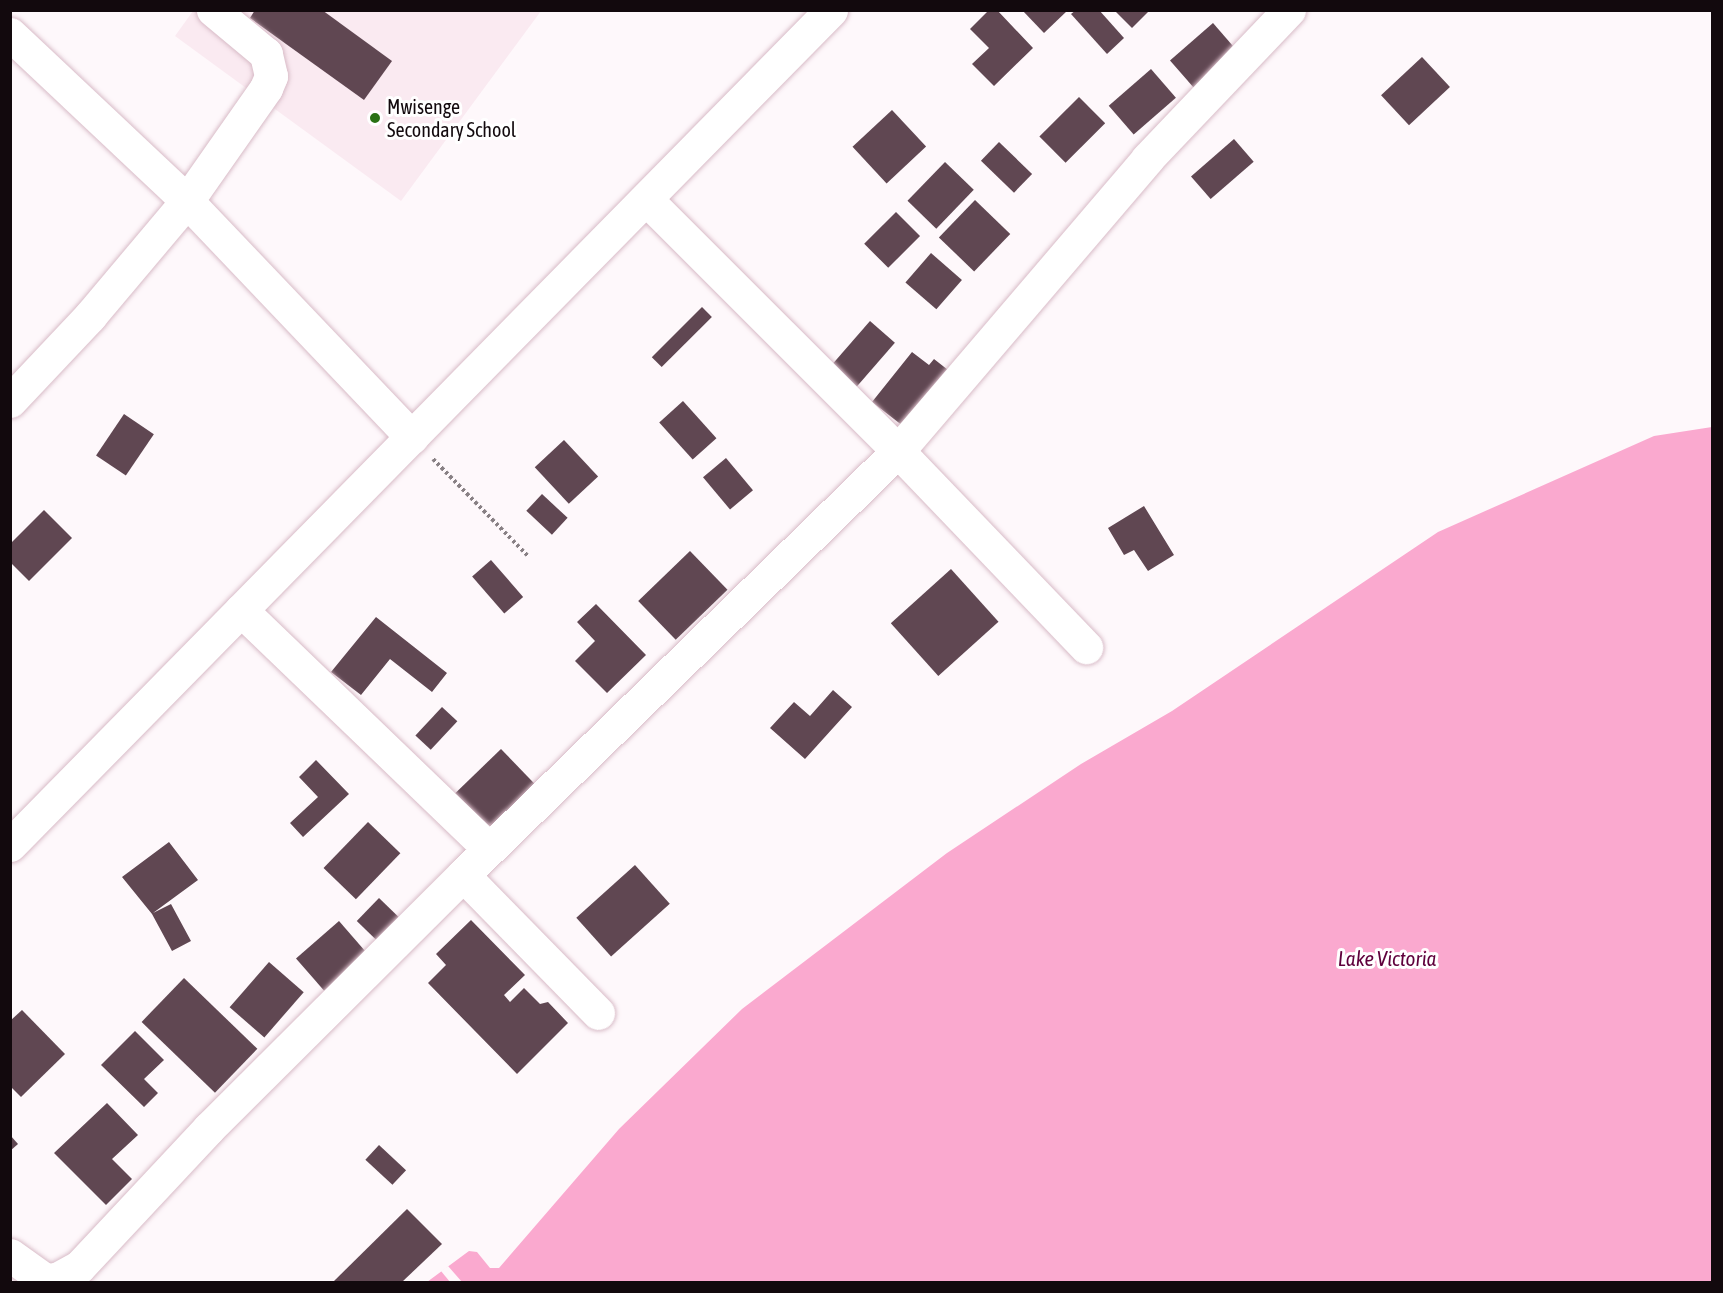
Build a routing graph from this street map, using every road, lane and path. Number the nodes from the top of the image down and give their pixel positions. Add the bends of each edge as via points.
1 (213, 10) edge
2 (831, 10) edge
3 (1289, 10) edge
4 (10, 34) edge
5 (646, 199) junction
6 (187, 201) junction
7 (10, 401) edge
8 (412, 437) junction
9 (898, 451) junction
10 (529, 557) dead end
11 (241, 610) junction
12 (1086, 647) dead end
13 (10, 845) edge
14 (489, 849) junction
15 (463, 875) junction
16 (598, 1013) dead end
17 (10, 1255) edge

1 - 6 street via 266,54 271,76
2 - 5 street
3 - 9 street via 1147,159
4 - 6 street
5 - 8 street
5 - 9 street
6 - 7 street via 90,316
6 - 8 street
8 - 10 path
8 - 11 street
9 - 12 street
9 - 14 street
11 - 13 street
11 - 14 street
14 - 15 street
15 - 16 street
15 - 17 street via 209,1128 79,1267 57,1279 45,1280

